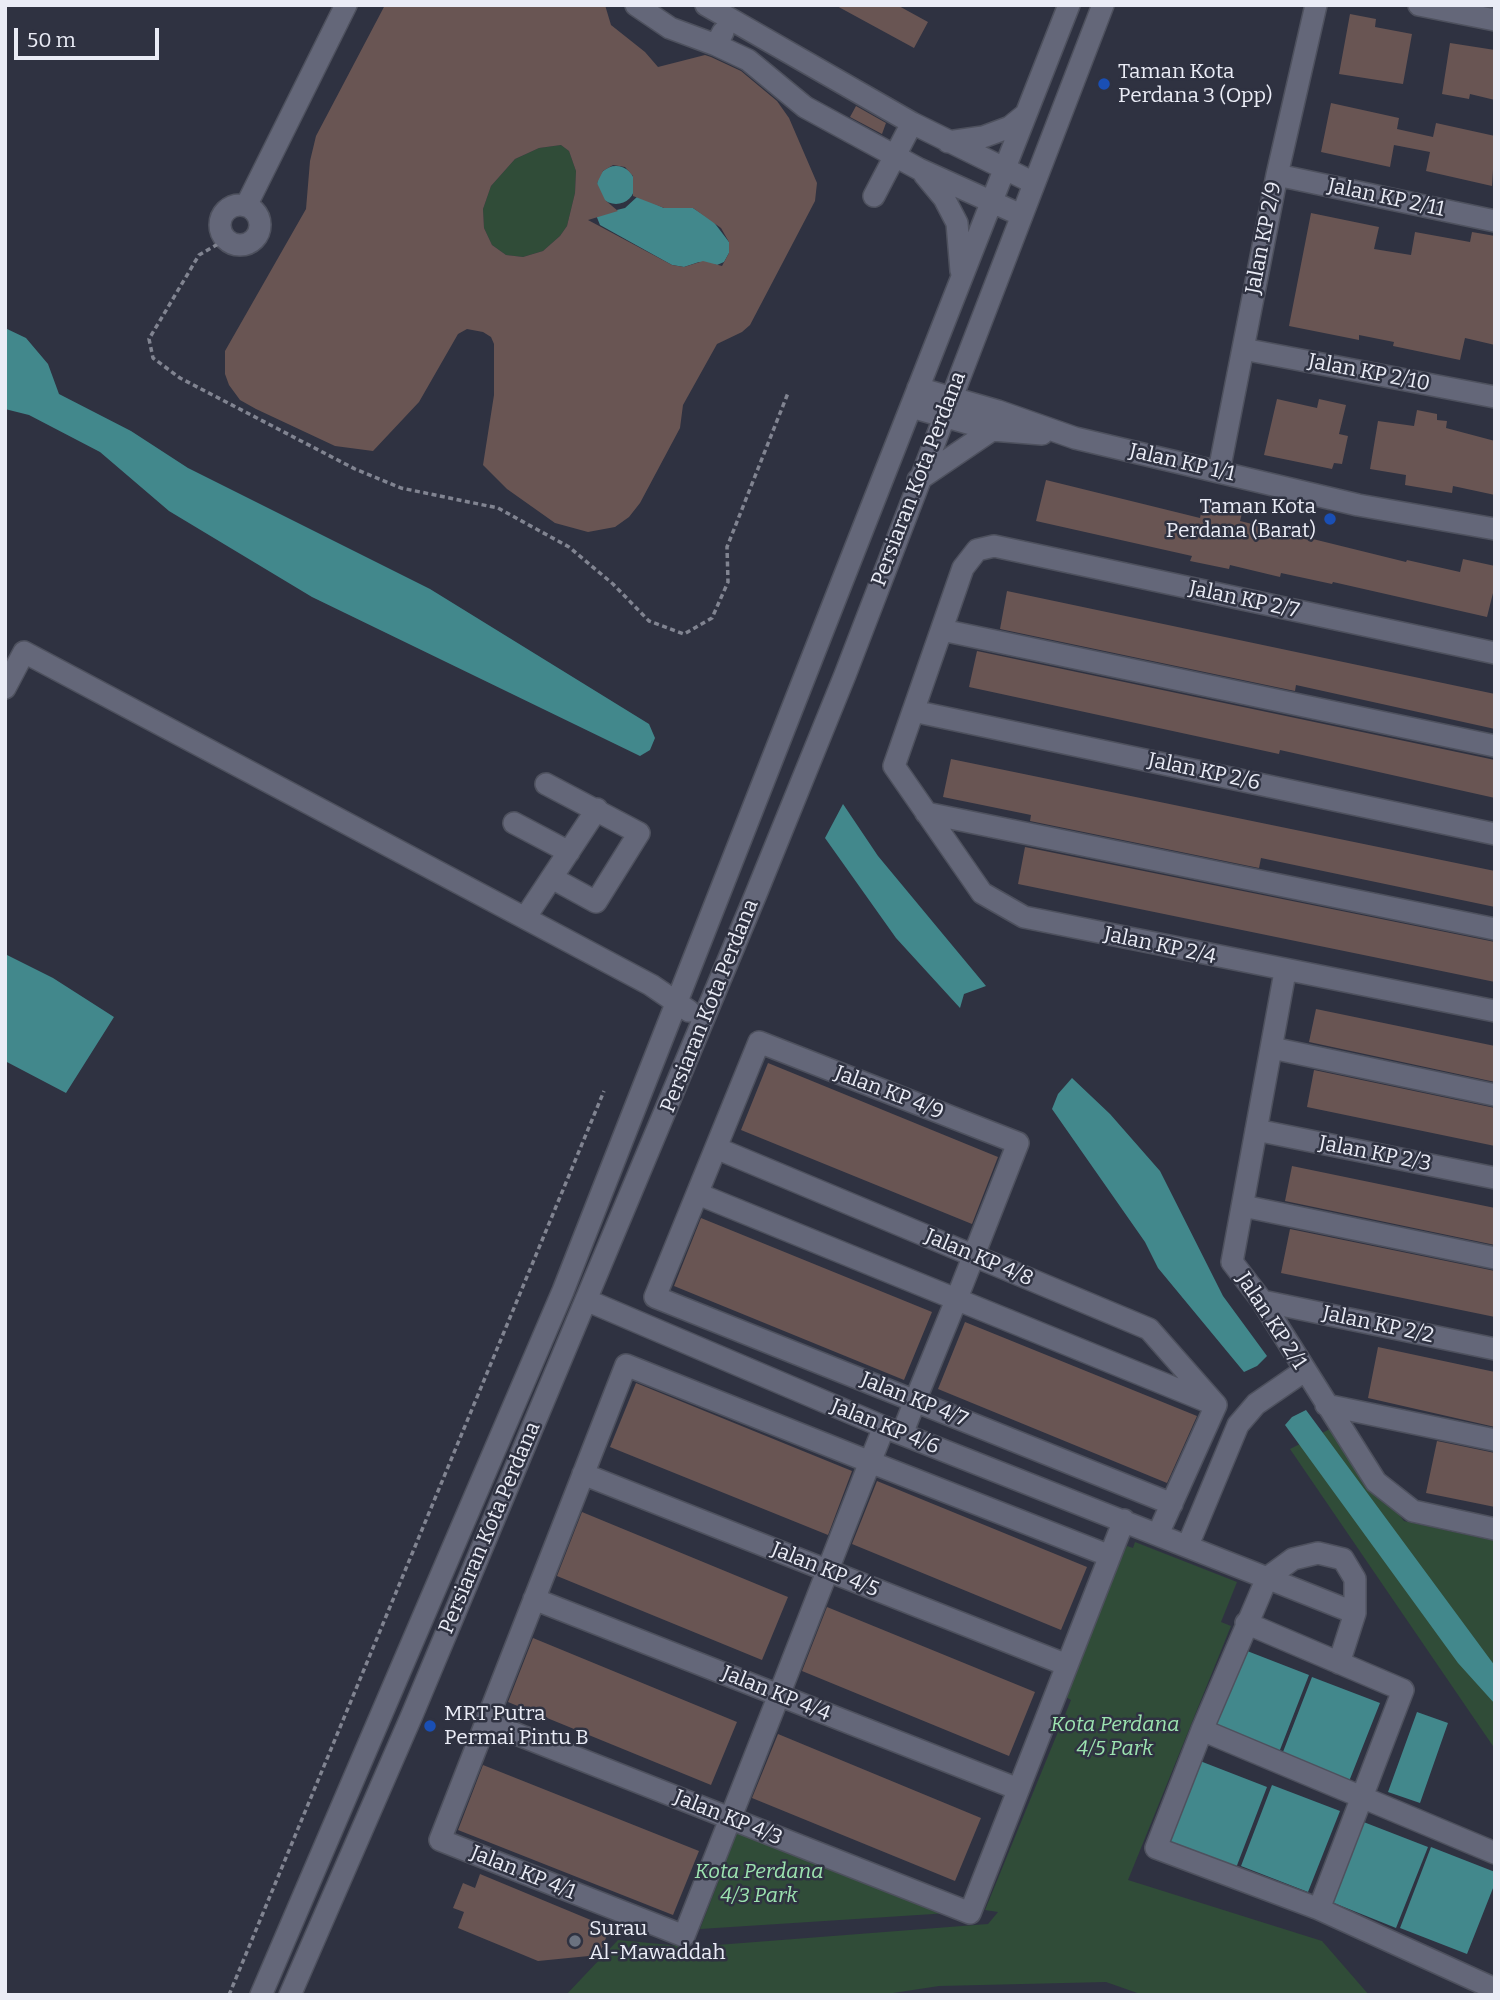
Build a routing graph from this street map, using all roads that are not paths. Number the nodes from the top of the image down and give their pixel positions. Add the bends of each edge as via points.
1 (346, 5) edge
2 (636, 5) edge
3 (706, 5) edge
4 (1069, 5) edge
5 (1103, 5) edge
6 (1316, 5) edge
7 (1419, 5) edge
8 (730, 18) junction
9 (1495, 20) edge
10 (716, 45) junction
11 (825, 74) junction
12 (805, 107) junction
13 (1026, 113) junction
14 (912, 123) junction
15 (948, 142) junction
16 (896, 155) junction
17 (919, 169) junction
18 (1004, 169) junction
19 (1276, 175) junction
20 (1034, 183) junction
21 (874, 196) dead end
22 (990, 203) junction
23 (246, 206) junction
24 (1021, 215) junction
25 (1495, 221) edge
26 (961, 277) junction
27 (1243, 349) junction
28 (1495, 397) edge
29 (914, 398) junction
30 (947, 407) junction
31 (992, 430) junction
32 (1075, 438) junction
33 (1219, 471) junction
34 (918, 480) junction
35 (1495, 529) edge
36 (942, 630) junction
37 (1495, 653) edge
38 (5, 688) edge
39 (913, 711) junction
40 (1495, 746) edge
41 (546, 784) dead end
42 (597, 809) junction
43 (926, 813) junction
44 (514, 823) dead end
45 (1495, 834) edge
46 (569, 852) junction
47 (552, 878) junction
48 (525, 918) junction
49 (1495, 929) edge
50 (1285, 972) junction
51 (677, 1004) junction
52 (1495, 1011) edge
53 (703, 1019) junction
54 (1272, 1048) junction
55 (1495, 1095) edge
56 (1256, 1130) junction
57 (716, 1148) junction
58 (1495, 1178) edge
59 (698, 1194) junction
60 (1242, 1206) junction
61 (973, 1256) junction
62 (1495, 1258) edge
63 (957, 1298) junction
64 (586, 1300) junction
65 (1262, 1301) junction
66 (1495, 1349) edge
67 (1304, 1371) junction
68 (915, 1401) junction
69 (1216, 1405) junction
70 (1326, 1405) junction
71 (893, 1431) junction
72 (1495, 1440) edge
73 (870, 1462) junction
74 (583, 1474) junction
75 (1172, 1504) junction
76 (1124, 1520) junction
77 (1495, 1529) edge
78 (1158, 1534) junction
79 (1188, 1545) junction
80 (1110, 1556) junction
81 (827, 1571) junction
82 (1267, 1578) junction
83 (534, 1599) junction
84 (1355, 1613) junction
85 (1245, 1623) junction
86 (1339, 1663) junction
87 (1067, 1665) junction
88 (779, 1695) junction
89 (486, 1722) junction
90 (1202, 1730) junction
91 (1018, 1789) junction
92 (1362, 1797) junction
93 (730, 1819) junction
94 (1495, 1853) edge
95 (1319, 1909) junction
96 (1495, 1989) edge
97 (261, 1995) edge
98 (290, 1995) edge

1 - 23 street
2 - 10 street via 670,28
3 - 8 street
4 - 13 street, Persiaran Kota Perdana
5 - 20 street, Persiaran Kota Perdana
6 - 19 street, Jalan KP 2/9
7 - 9 street
8 - 10 street
8 - 11 street
10 - 12 street via 748,60
11 - 12 street
11 - 14 street
12 - 16 street
13 - 15 street via 1010,127
13 - 18 street, Persiaran Kota Perdana
14 - 15 street
14 - 16 street
15 - 18 street
16 - 17 street
16 - 21 street
17 - 22 street
17 - 26 street via 944,198 957,223
18 - 20 street
18 - 22 street, Persiaran Kota Perdana
19 - 25 street, Jalan KP 2/11
19 - 27 street, Jalan KP 2/9
20 - 24 street, Persiaran Kota Perdana
22 - 24 street
22 - 26 street, Persiaran Kota Perdana
23 - 23 street via 233,206 222,215 219,228 225,240 237,245 255,238 259,220
24 - 30 street, Persiaran Kota Perdana
26 - 29 street, Persiaran Kota Perdana
27 - 28 street, Jalan KP 2/10
27 - 33 street, Jalan KP 2/9
29 - 30 street, Jalan KP 1/1
29 - 51 street, Persiaran Kota Perdana
30 - 31 street, Jalan KP 1/1
30 - 32 street, Jalan KP 1/1
30 - 34 street, Persiaran Kota Perdana
31 - 32 street, Jalan KP 1/1
31 - 34 street
32 - 33 street, Jalan KP 1/1
33 - 35 street, Jalan KP 1/1 via 1358,505
34 - 53 street, Persiaran Kota Perdana via 840,688
36 - 37 street, Jalan KP 2/7 via 963,568 977,550 994,547
36 - 39 street
36 - 40 street
38 - 48 street via 24,652
39 - 43 street, Jalan KP 2/4 via 894,766
39 - 45 street, Jalan KP 2/6
41 - 42 street
42 - 46 street
42 - 47 street via 639,833 596,902
43 - 49 street
43 - 50 street, Jalan KP 2/4 via 982,893 1024,917
44 - 46 street
46 - 47 street
47 - 48 street
48 - 51 street via 651,985
50 - 52 street, Jalan KP 2/4
50 - 54 street, Jalan KP 2/1
51 - 53 street
51 - 97 street, Persiaran Kota Perdana via 557,1304
53 - 64 street, Persiaran Kota Perdana
54 - 55 street
54 - 56 street, Jalan KP 2/1
56 - 58 street, Jalan KP 2/3
56 - 60 street, Jalan KP 2/1
57 - 59 street
57 - 61 street, Jalan KP 4/8
57 - 61 street, Jalan KP 4/9 via 760,1042 1018,1143
59 - 63 street
59 - 68 street, Jalan KP 4/7 via 655,1297
60 - 62 street
60 - 65 street, Jalan KP 2/1 via 1232,1262
61 - 63 street
61 - 69 street, Jalan KP 4/8 via 1149,1329
63 - 68 street
63 - 69 street
64 - 71 street, Jalan KP 4/6
64 - 98 street, Persiaran Kota Perdana
65 - 66 street, Jalan KP 2/2
65 - 67 street, Jalan KP 2/1
67 - 70 street, Jalan KP 2/1
67 - 79 street via 1256,1404 1238,1425
68 - 71 street
68 - 75 street, Jalan KP 4/7
69 - 75 street
70 - 72 street
70 - 77 street, Jalan KP 2/1 via 1376,1482 1413,1511
71 - 73 street
71 - 76 street, Jalan KP 4/6
73 - 74 street, Jalan KP 4/6 via 626,1365
73 - 80 street, Jalan KP 4/6
73 - 81 street
74 - 81 street, Jalan KP 4/5
74 - 83 street
75 - 78 street
76 - 78 street, Jalan KP 4/6
76 - 80 street
78 - 79 street, Jalan KP 4/6
79 - 82 street, Jalan KP 4/6
80 - 87 street
81 - 87 street, Jalan KP 4/5
81 - 88 street
82 - 84 street, Jalan KP 4/6
82 - 84 street via 1293,1559 1318,1553 1343,1559 1355,1578
82 - 85 street
83 - 88 street, Jalan KP 4/4
83 - 89 street
84 - 86 street
85 - 86 street
85 - 90 street
86 - 92 street via 1403,1690
87 - 91 street
88 - 91 street, Jalan KP 4/4
88 - 93 street
89 - 93 street, Jalan KP 4/3
89 - 93 street, Jalan KP 4/1 via 440,1840 684,1936
90 - 92 street
90 - 95 street via 1156,1848
91 - 93 street, Jalan KP 4/3 via 970,1913
92 - 94 street
92 - 95 street
95 - 96 street

